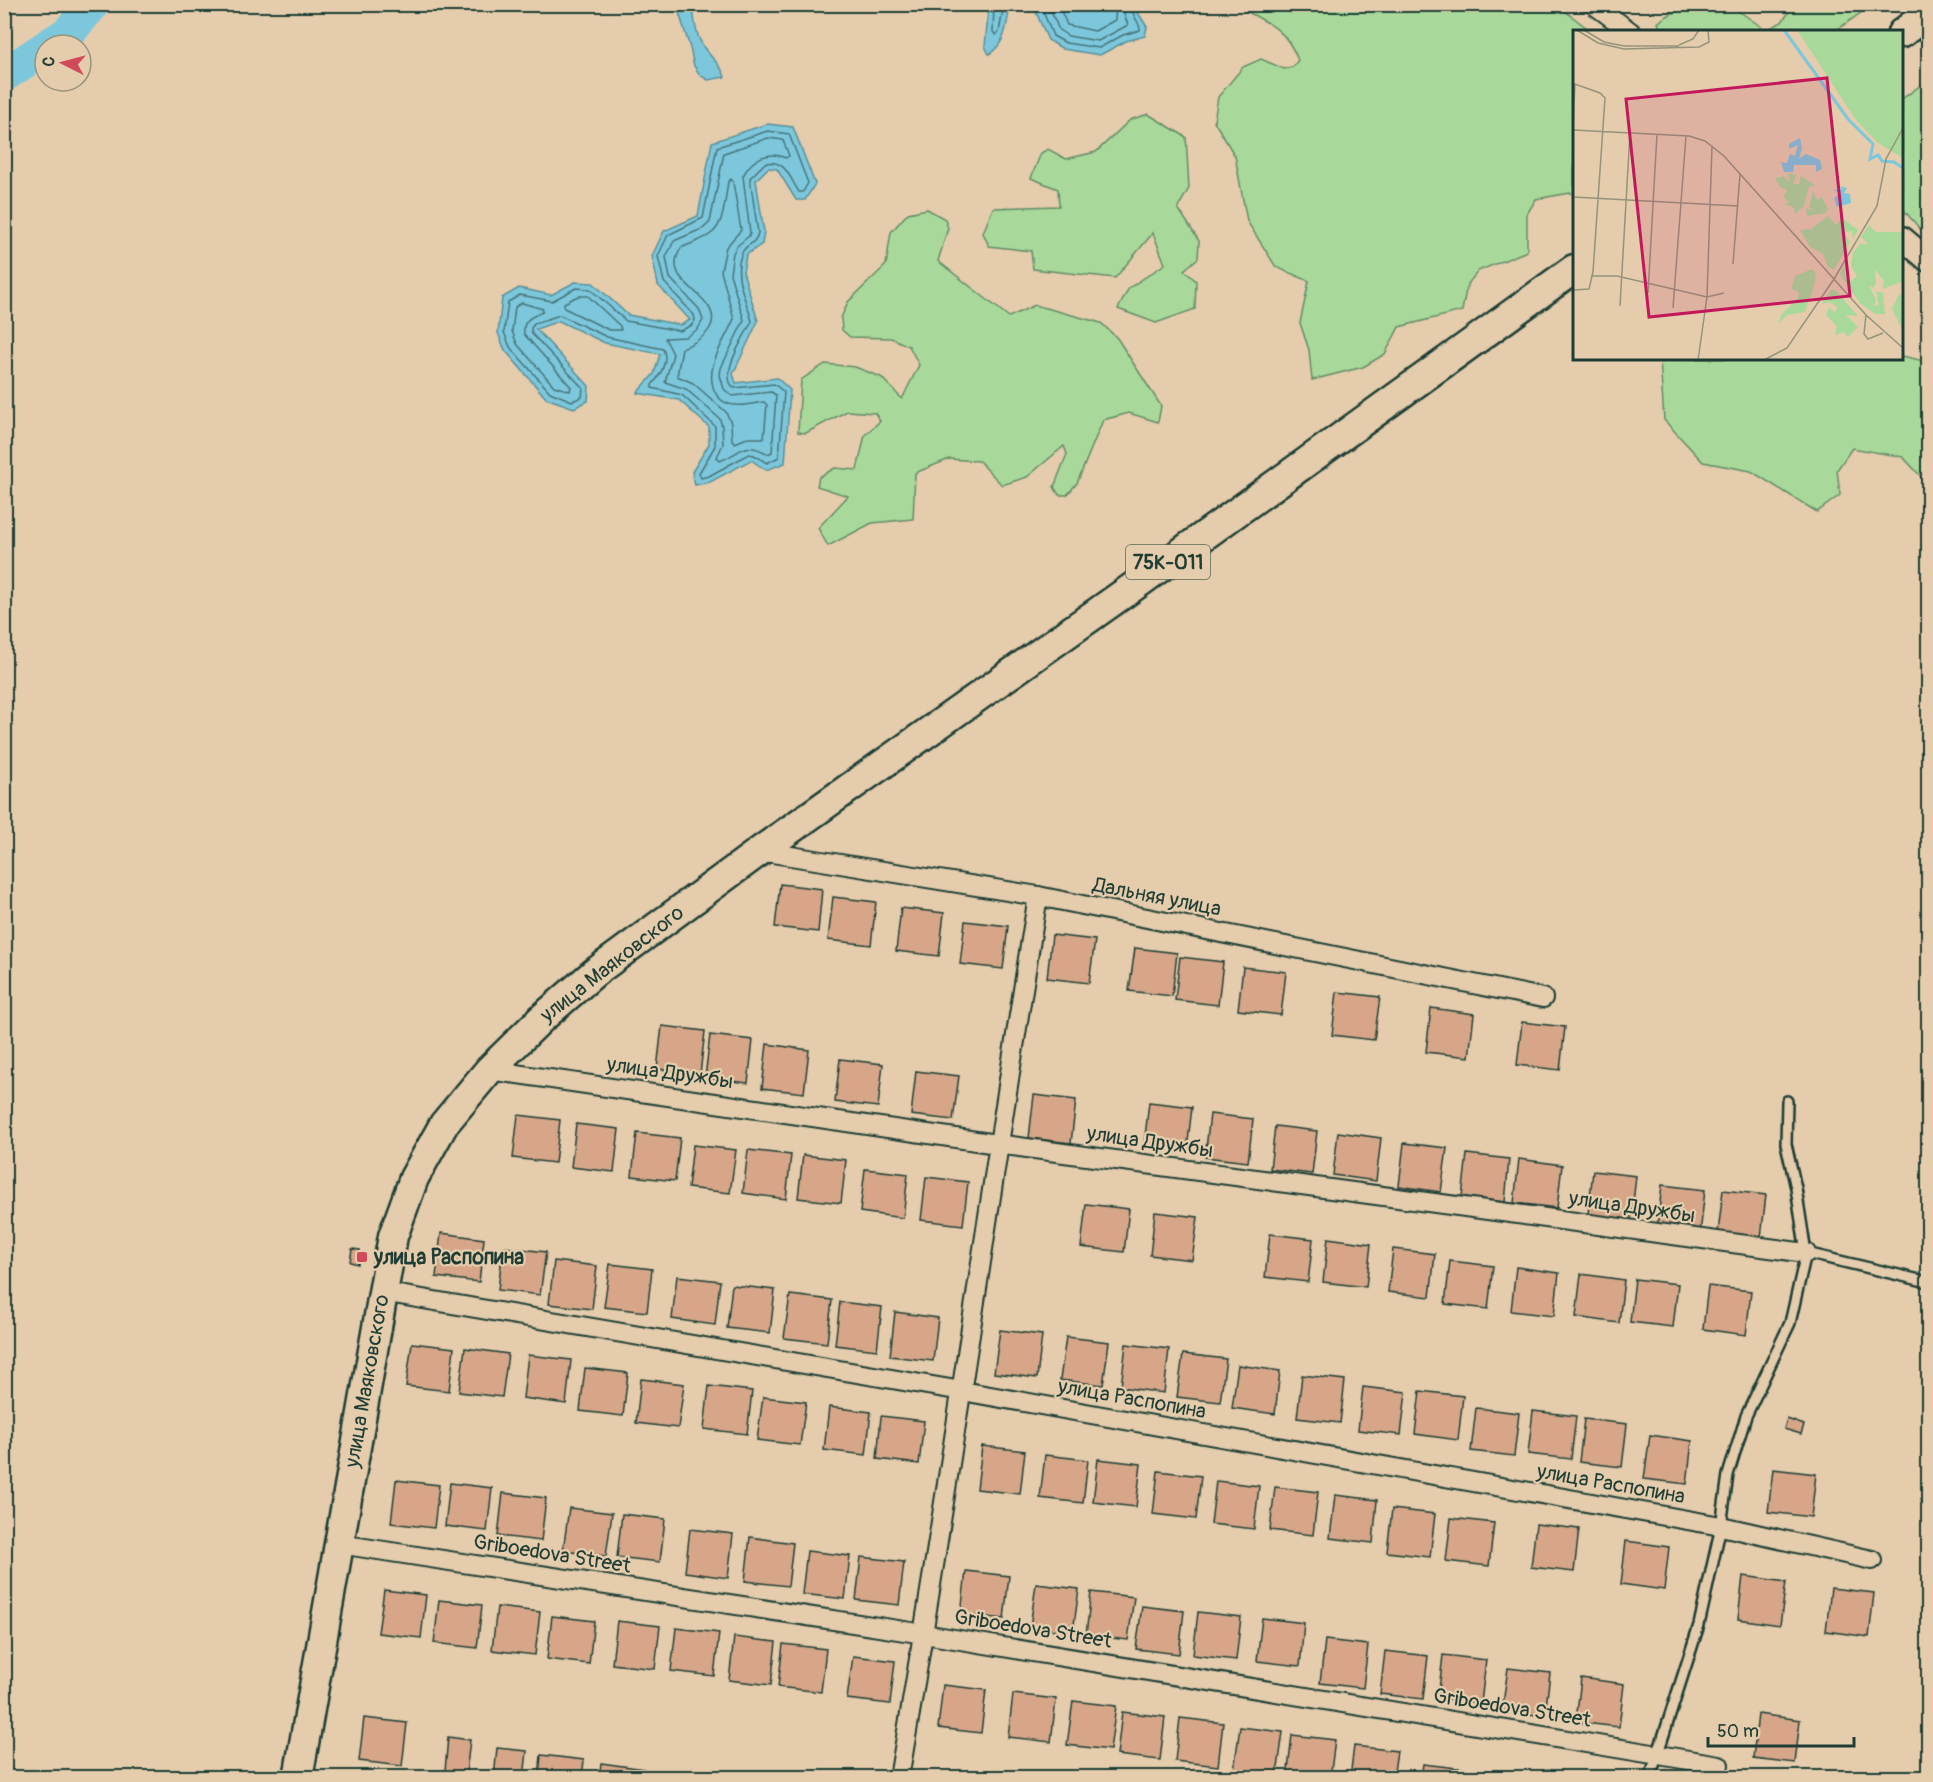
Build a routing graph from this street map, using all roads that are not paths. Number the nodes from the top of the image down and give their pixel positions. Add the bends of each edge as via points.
1 (1593, 4) edge
2 (1929, 13) edge
3 (1628, 30) edge
4 (1903, 32) edge
5 (1903, 239) edge
6 (1929, 260) edge
7 (1573, 270) edge
8 (759, 851) junction
9 (1038, 896) junction
10 (1543, 998) dead end
11 (489, 1070) junction
12 (1787, 1101) dead end
13 (997, 1144) junction
14 (1806, 1253) junction
15 (1929, 1282) edge
16 (382, 1292) junction
17 (962, 1392) junction
18 (1721, 1526) junction
19 (339, 1544) junction
20 (1872, 1560) dead end
21 (924, 1634) junction
22 (1656, 1755) junction
23 (1719, 1765) dead end
24 (302, 1777) edge
25 (899, 1778) edge
26 (1650, 1778) edge

1 - 3 street
2 - 4 main road
5 - 6 street
7 - 8 main road, 75К-011
8 - 9 street, Дальняя улица
8 - 11 main road, улица Маяковского via 594,973
9 - 10 street, Дальняя улица
9 - 13 street
11 - 13 street, улица Дружбы
11 - 16 main road, улица Маяковского via 444,1124 414,1178 393,1236
12 - 14 lane via 1786,1144
13 - 14 street, улица Дружбы
13 - 17 street
14 - 15 lane
14 - 18 lane via 1790,1323 1743,1426 1728,1475
16 - 17 street, улица Распопина
16 - 19 main road, улица Маяковского
17 - 18 street, улица Распопина
17 - 21 street
18 - 20 street, улица Распопина
18 - 22 lane via 1699,1625
19 - 21 street, Griboedova Street
19 - 24 main road, улица Маяковского
21 - 22 street, Griboedova Street
21 - 25 street
22 - 23 street, Griboedova Street
22 - 26 lane

